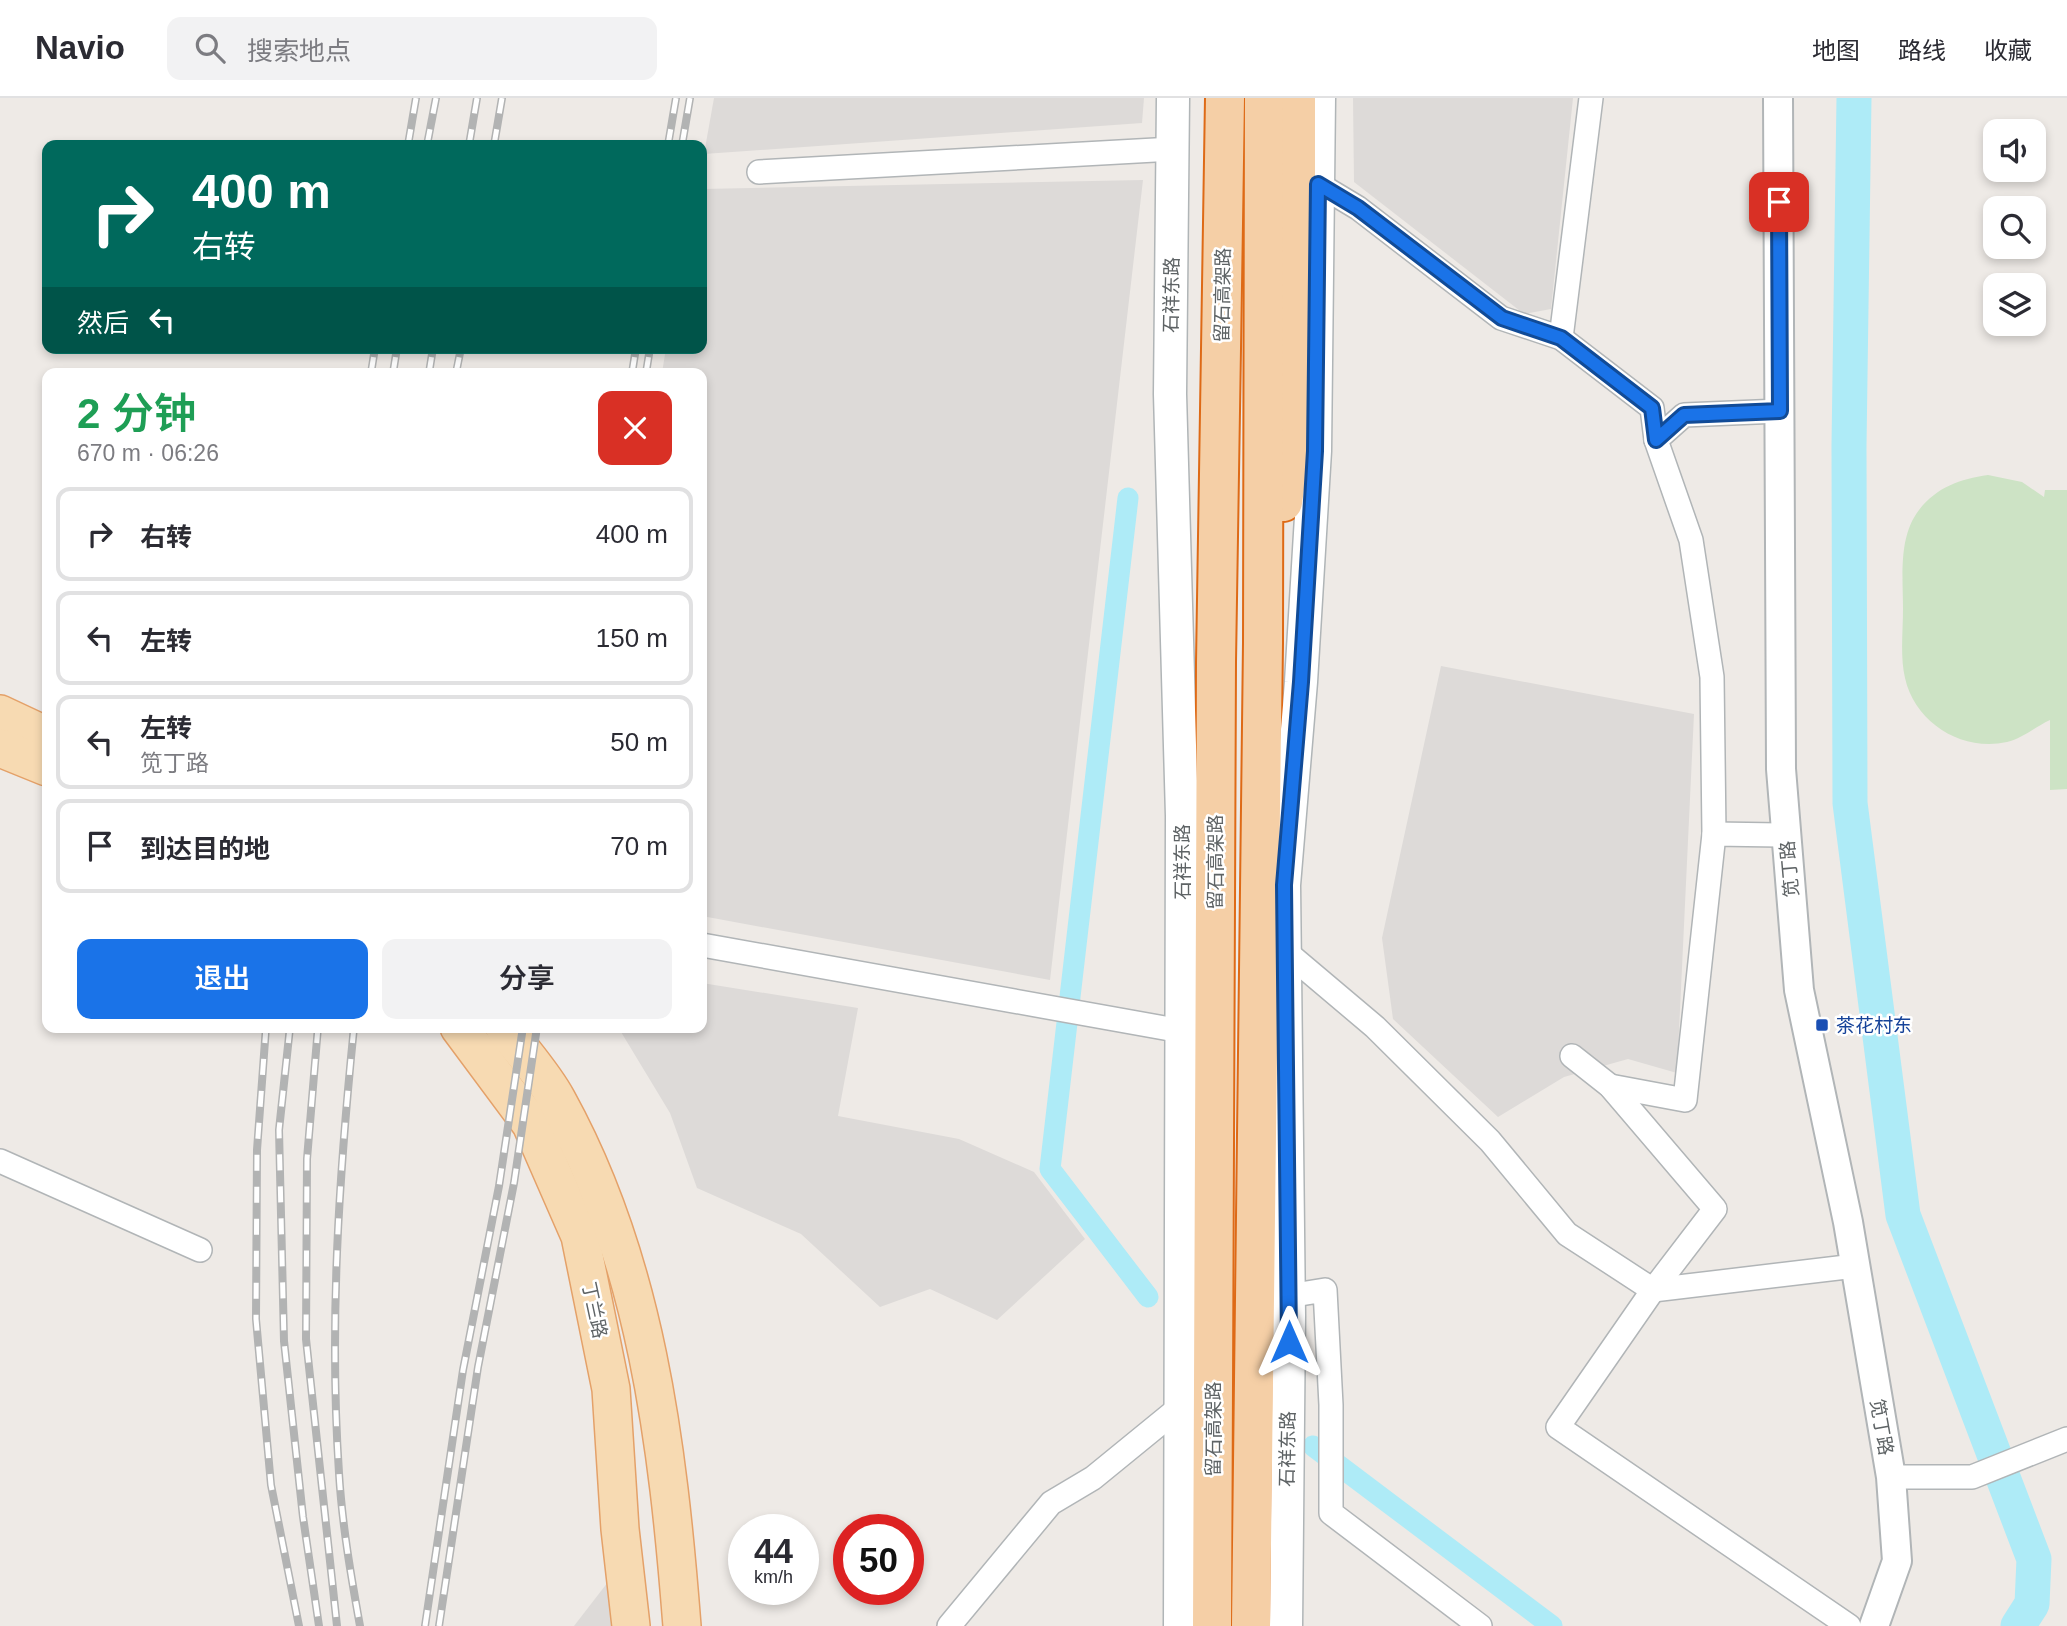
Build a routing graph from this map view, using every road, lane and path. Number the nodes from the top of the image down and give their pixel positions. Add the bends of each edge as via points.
1 (1173, 98) edge
2 (1200, 98) edge
3 (1225, 98) edge
4 (1264, 98) edge
5 (1296, 98) edge
6 (1319, 98) edge
7 (1591, 98) edge
8 (1778, 98) edge
9 (1173, 149) junction
10 (759, 172) dead end
11 (1318, 184) junction
12 (1561, 338) junction
13 (1780, 411) junction
14 (1656, 440) junction
15 (1263, 643) junction
16 (1216, 662) junction
17 (0, 714) edge
18 (42, 734) edge
19 (0, 748) edge
20 (42, 765) edge
21 (1714, 834) junction
22 (1786, 835) junction
23 (707, 946) edge
24 (1285, 951) junction
25 (1198, 1027) junction
26 (463, 1033) edge
27 (508, 1033) edge
28 (1572, 1056) dead end
29 (1609, 1086) junction
30 (0, 1161) edge
31 (200, 1250) dead end
32 (1855, 1266) junction
33 (1653, 1290) junction
34 (1288, 1296) junction
35 (1180, 1407) junction
36 (2067, 1439) edge
37 (1891, 1477) junction
38 (631, 1626) edge
39 (682, 1626) edge
40 (949, 1626) edge
41 (1180, 1626) edge
42 (1212, 1626) edge
43 (1251, 1626) edge
44 (1286, 1626) edge
45 (1480, 1626) edge
46 (1849, 1626) edge
47 (1874, 1626) edge

1 - 9 main road, 石祥东路
2 - 16 highway via 1197,543
3 - 16 highway, 留石高架路
4 - 15 highway, 留石高架路
5 - 15 highway via 1296,410
6 - 11 main road, 石祥东路
7 - 12 street
8 - 13 street, 笕丁路
9 - 10 street
9 - 25 main road, 石祥东路 via 1170,394 1182,816
11 - 12 street via 1358,208 1502,318
11 - 24 main road, 石祥东路 via 1315,451 1284,885
12 - 14 street via 1652,408
13 - 14 street via 1684,415
13 - 22 street, 笕丁路 via 1781,769
14 - 21 street via 1691,540 1706,636 1712,677
15 - 43 highway, 留石高架路
16 - 25 highway, 留石高架路
17 - 18 main road
19 - 20 main road
21 - 22 street
21 - 29 street via 1685,1100
22 - 32 street, 笕丁路 via 1799,990
23 - 25 street via 1110,1019
24 - 33 street via 1375,1027 1490,1140 1567,1234
24 - 34 main road, 石祥东路
25 - 35 main road, 石祥东路
25 - 42 highway, 留石高架路
26 - 38 main road, 丁兰路 via 531,1124 580,1236 611,1388
27 - 39 main road, 丁兰路 via 556,1098 608,1207 644,1332 673,1500
28 - 29 street
29 - 33 street via 1716,1209
30 - 31 street
32 - 33 street
32 - 37 street, 笕丁路
33 - 46 street via 1558,1427
34 - 44 main road, 石祥东路
34 - 45 street via 1325,1290 1331,1513
35 - 40 street via 1093,1478 1051,1503
35 - 41 main road, 石祥东路
36 - 37 street via 1972,1477
37 - 47 street, 笕丁路 via 1897,1561

